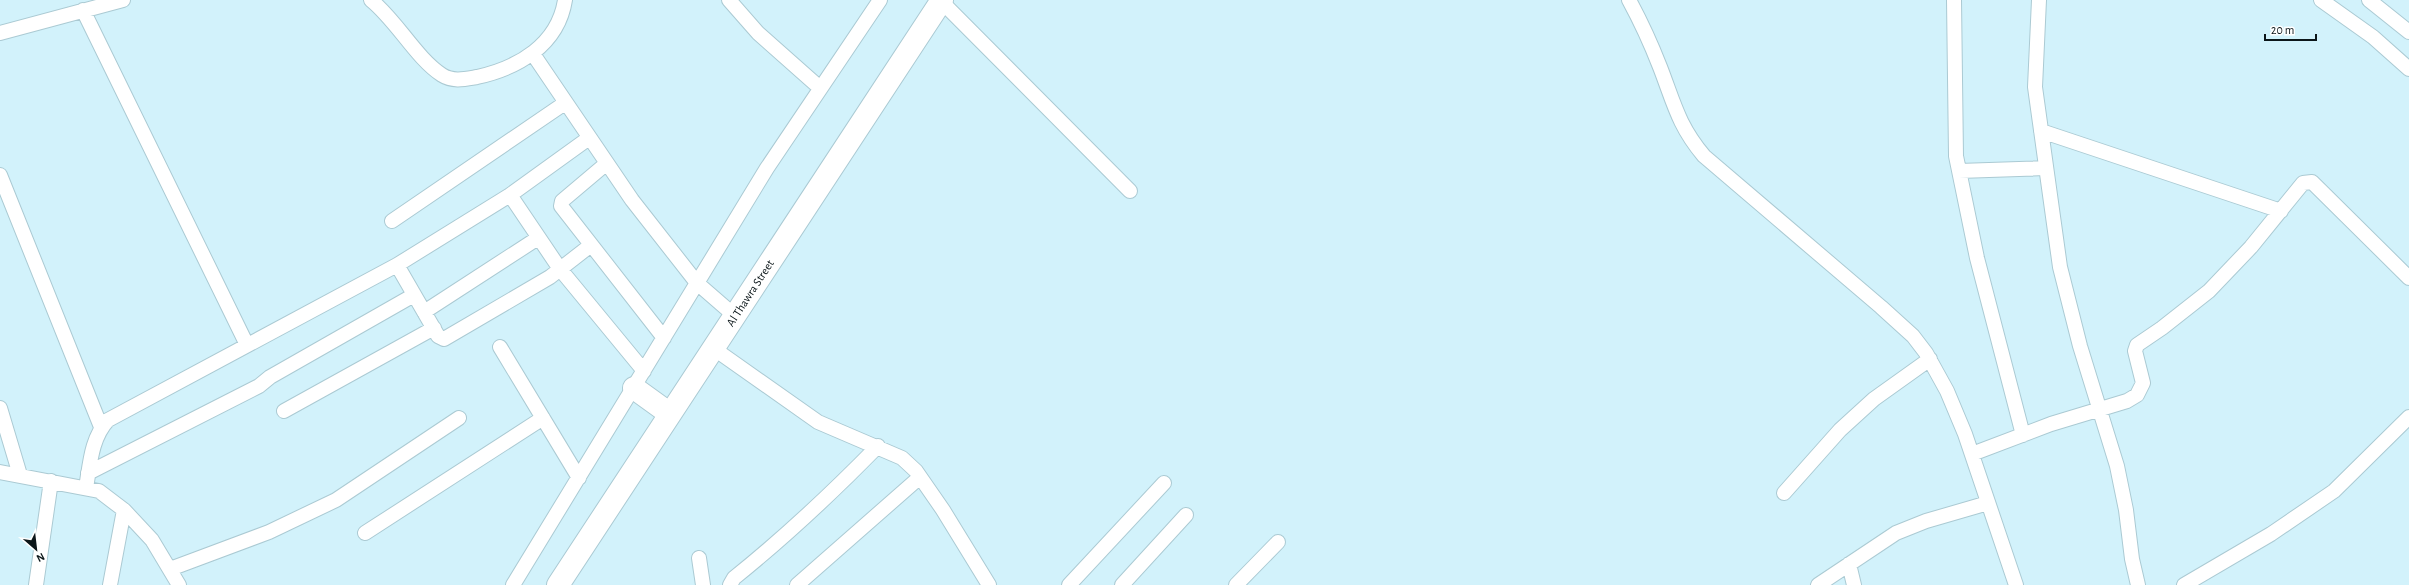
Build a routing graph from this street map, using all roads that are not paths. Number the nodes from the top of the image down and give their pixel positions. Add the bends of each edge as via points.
1 (122, 0) edge
2 (371, 0) edge
3 (565, 0) edge
4 (729, 0) edge
5 (880, 0) edge
6 (1630, 0) edge
7 (1954, 0) edge
8 (2039, 0) edge
9 (2321, 0) edge
10 (2369, 0) edge
11 (942, 1) edge
12 (83, 10) junction
13 (2409, 32) edge
14 (0, 34) edge
15 (533, 54) junction
16 (2409, 69) edge
17 (820, 88) junction
18 (565, 103) junction
19 (2040, 131) junction
20 (589, 138) junction
21 (607, 163) junction
22 (2045, 168) junction
23 (1959, 171) junction
24 (0, 175) edge
25 (1130, 191) dead end
26 (510, 195) junction
27 (2281, 211) junction
28 (392, 221) dead end
29 (538, 238) junction
30 (591, 245) junction
31 (397, 265) junction
32 (560, 269) junction
33 (2409, 278) edge
34 (697, 283) junction
35 (414, 295) junction
36 (424, 312) junction
37 (735, 316) junction
38 (434, 328) junction
39 (664, 338) junction
40 (247, 345) junction
41 (500, 347) dead end
42 (714, 348) junction
43 (1930, 359) junction
44 (639, 380) junction
45 (0, 408) edge
46 (2101, 408) junction
47 (284, 411) dead end
48 (670, 414) junction
49 (2409, 417) edge
50 (459, 418) dead end
51 (543, 418) junction
52 (101, 427) junction
53 (2023, 434) junction
54 (878, 446) junction
55 (1972, 454) junction
56 (0, 472) edge
57 (88, 473) junction
58 (20, 475) junction
59 (920, 477) junction
60 (579, 478) junction
61 (51, 481) junction
62 (1164, 483) dead end
63 (86, 488) junction
64 (1784, 493) dead end
65 (1988, 503) junction
66 (124, 510) junction
67 (1186, 515) dead end
68 (365, 533) dead end
69 (1278, 542) dead end
70 (699, 558) dead end
71 (1849, 564) junction
72 (170, 569) junction
73 (36, 585) edge
74 (110, 585) edge
75 (179, 585) edge
76 (513, 585) edge
77 (558, 585) edge
78 (703, 585) edge
79 (730, 585) edge
80 (797, 585) edge
81 (989, 585) edge
82 (1069, 585) edge
83 (1122, 585) edge
84 (1236, 585) edge
85 (1818, 585) edge
86 (1854, 585) edge
87 (2016, 585) edge
88 (2138, 585) edge
89 (2184, 585) edge

1 - 12 street
2 - 15 street via 443,76 458,80 492,74
3 - 15 street via 561,15
4 - 17 street via 758,33
5 - 17 street
6 - 43 street via 1660,67 1680,123 1691,141 1704,156 1907,331
7 - 23 street via 1956,156
8 - 19 street via 2035,87
9 - 16 street via 2373,37
10 - 13 street
11 - 25 street
11 - 37 main road, Al Thawra Street
12 - 14 street
12 - 40 street
15 - 18 street
17 - 34 street via 767,168
18 - 20 street
18 - 28 street
19 - 22 street
19 - 27 street
20 - 21 street
20 - 26 street
21 - 30 street via 561,204
21 - 34 street
22 - 23 street
22 - 46 street via 2060,267 2080,346
23 - 53 street via 1977,258
24 - 52 street
26 - 29 street
26 - 31 street
27 - 33 street via 2303,183 2312,182
27 - 46 street via 2209,291 2137,345 2135,351 2143,383 2137,395 2127,401
29 - 32 street
29 - 36 street
30 - 32 street
30 - 39 street
31 - 35 street
31 - 40 street
32 - 38 street via 447,338 441,338
32 - 44 street
34 - 37 street
34 - 39 street
35 - 36 street
35 - 57 street via 270,377 260,386
36 - 38 street
37 - 42 main road, Al Thawra Street
38 - 47 street
39 - 44 street
40 - 52 street via 108,420
41 - 51 street
42 - 48 main road, Al Thawra Street
42 - 54 street via 818,422
43 - 55 street via 1947,391
43 - 64 street via 1874,398 1840,430
44 - 48 main road
44 - 60 street
45 - 58 street
46 - 53 street
46 - 88 street via 2117,466
48 - 77 main road, Al Thawra Street
49 - 89 street via 2334,491 2271,534
50 - 72 street via 336,500 270,532
51 - 60 street
51 - 68 street
52 - 57 street via 94,443
53 - 55 street
54 - 59 street via 902,458
54 - 79 street via 828,497 778,543 734,578
55 - 65 street
56 - 58 street
57 - 63 street
58 - 61 street
59 - 80 street
59 - 81 street
60 - 76 street
61 - 63 street
61 - 73 street
62 - 82 street
63 - 66 street via 99,491
65 - 71 street via 1926,521 1896,534
65 - 87 street
66 - 72 street via 152,540
66 - 74 street
67 - 83 street
69 - 84 street
70 - 78 street
71 - 85 street
71 - 86 street
72 - 75 street

